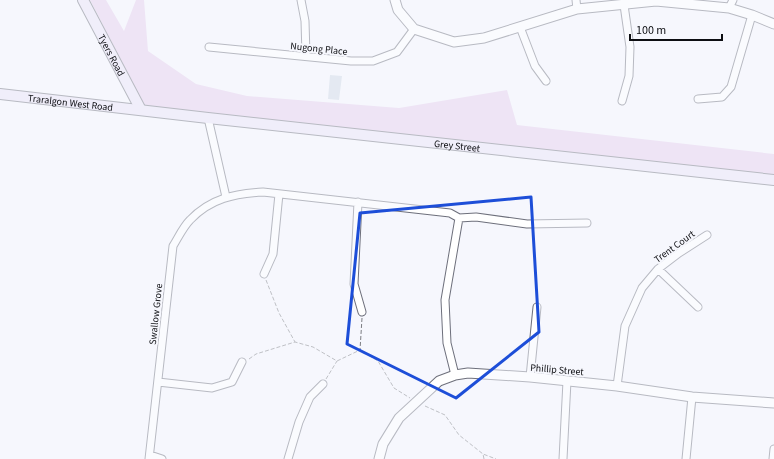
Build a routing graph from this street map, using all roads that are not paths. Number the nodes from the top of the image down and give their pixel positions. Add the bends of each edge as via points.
1 (83, 0) edge
2 (301, 0) edge
3 (395, 0) edge
4 (656, 1) edge
5 (731, 4) edge
6 (577, 5) edge
7 (624, 5) junction
8 (752, 15) junction
9 (774, 24) edge
10 (520, 27) junction
11 (414, 29) junction
12 (209, 47) dead end
13 (306, 56) junction
14 (546, 81) dead end
15 (0, 94) edge
16 (698, 99) dead end
17 (622, 101) dead end
18 (141, 110) junction
19 (208, 118) junction
20 (774, 180) edge
21 (279, 194) junction
22 (226, 197) junction
23 (358, 202) junction
24 (459, 218) junction
25 (587, 223) dead end
26 (707, 235) dead end
27 (658, 269) junction
28 (264, 274) road end
29 (698, 307) dead end
30 (537, 308) dead end
31 (362, 312) road end
32 (242, 362) road end
33 (455, 375) junction
34 (530, 377) junction
35 (567, 381) junction
36 (158, 382) junction
37 (322, 384) road end
38 (617, 386) junction
39 (692, 397) junction
40 (774, 403) edge
41 (774, 449) edge
42 (149, 457) edge
43 (162, 459) edge
44 (288, 459) edge
45 (379, 459) edge
46 (563, 459) edge
47 (686, 459) edge
48 (773, 459) edge

1 - 18 main road, Tyers Road
2 - 13 street via 305,21
3 - 11 street via 398,10
4 - 5 street
4 - 7 street
5 - 8 street
6 - 7 street
6 - 10 street
7 - 17 street via 630,47 629,76
8 - 9 street
8 - 16 street via 731,87 722,97
10 - 11 street via 484,38 454,42
10 - 14 street via 535,66
11 - 13 street, Nugong Place via 397,52 373,61
12 - 13 street, Nugong Place
15 - 18 main road, Traralgon West Road
18 - 19 main road, Grey Street
19 - 20 main road, Grey Street
19 - 22 street
21 - 22 street, Swallow Grove via 245,193
21 - 23 street, Swallow Grove
21 - 28 street via 273,254
22 - 36 street, Swallow Grove via 210,204 189,220 173,246
23 - 24 street, Swallow Grove via 450,213
23 - 31 street via 354,284
24 - 25 street, Swallow Grove via 476,217 527,224
24 - 33 street via 445,300 447,343
26 - 27 street, Trent Court
27 - 29 street
27 - 38 street, Trent Court via 642,288 625,326
30 - 34 street
32 - 36 street via 232,382 212,388
33 - 34 street, Phillip Street via 468,373
33 - 45 street, Phillip Street via 439,381 399,418 382,444
34 - 35 street, Phillip Street
35 - 38 street, Phillip Street
35 - 46 street
36 - 42 street, Swallow Grove
37 - 44 street via 310,397 299,422
38 - 39 street, Phillip Street
39 - 40 street, Phillip Street
39 - 47 street
41 - 48 street
42 - 43 street

